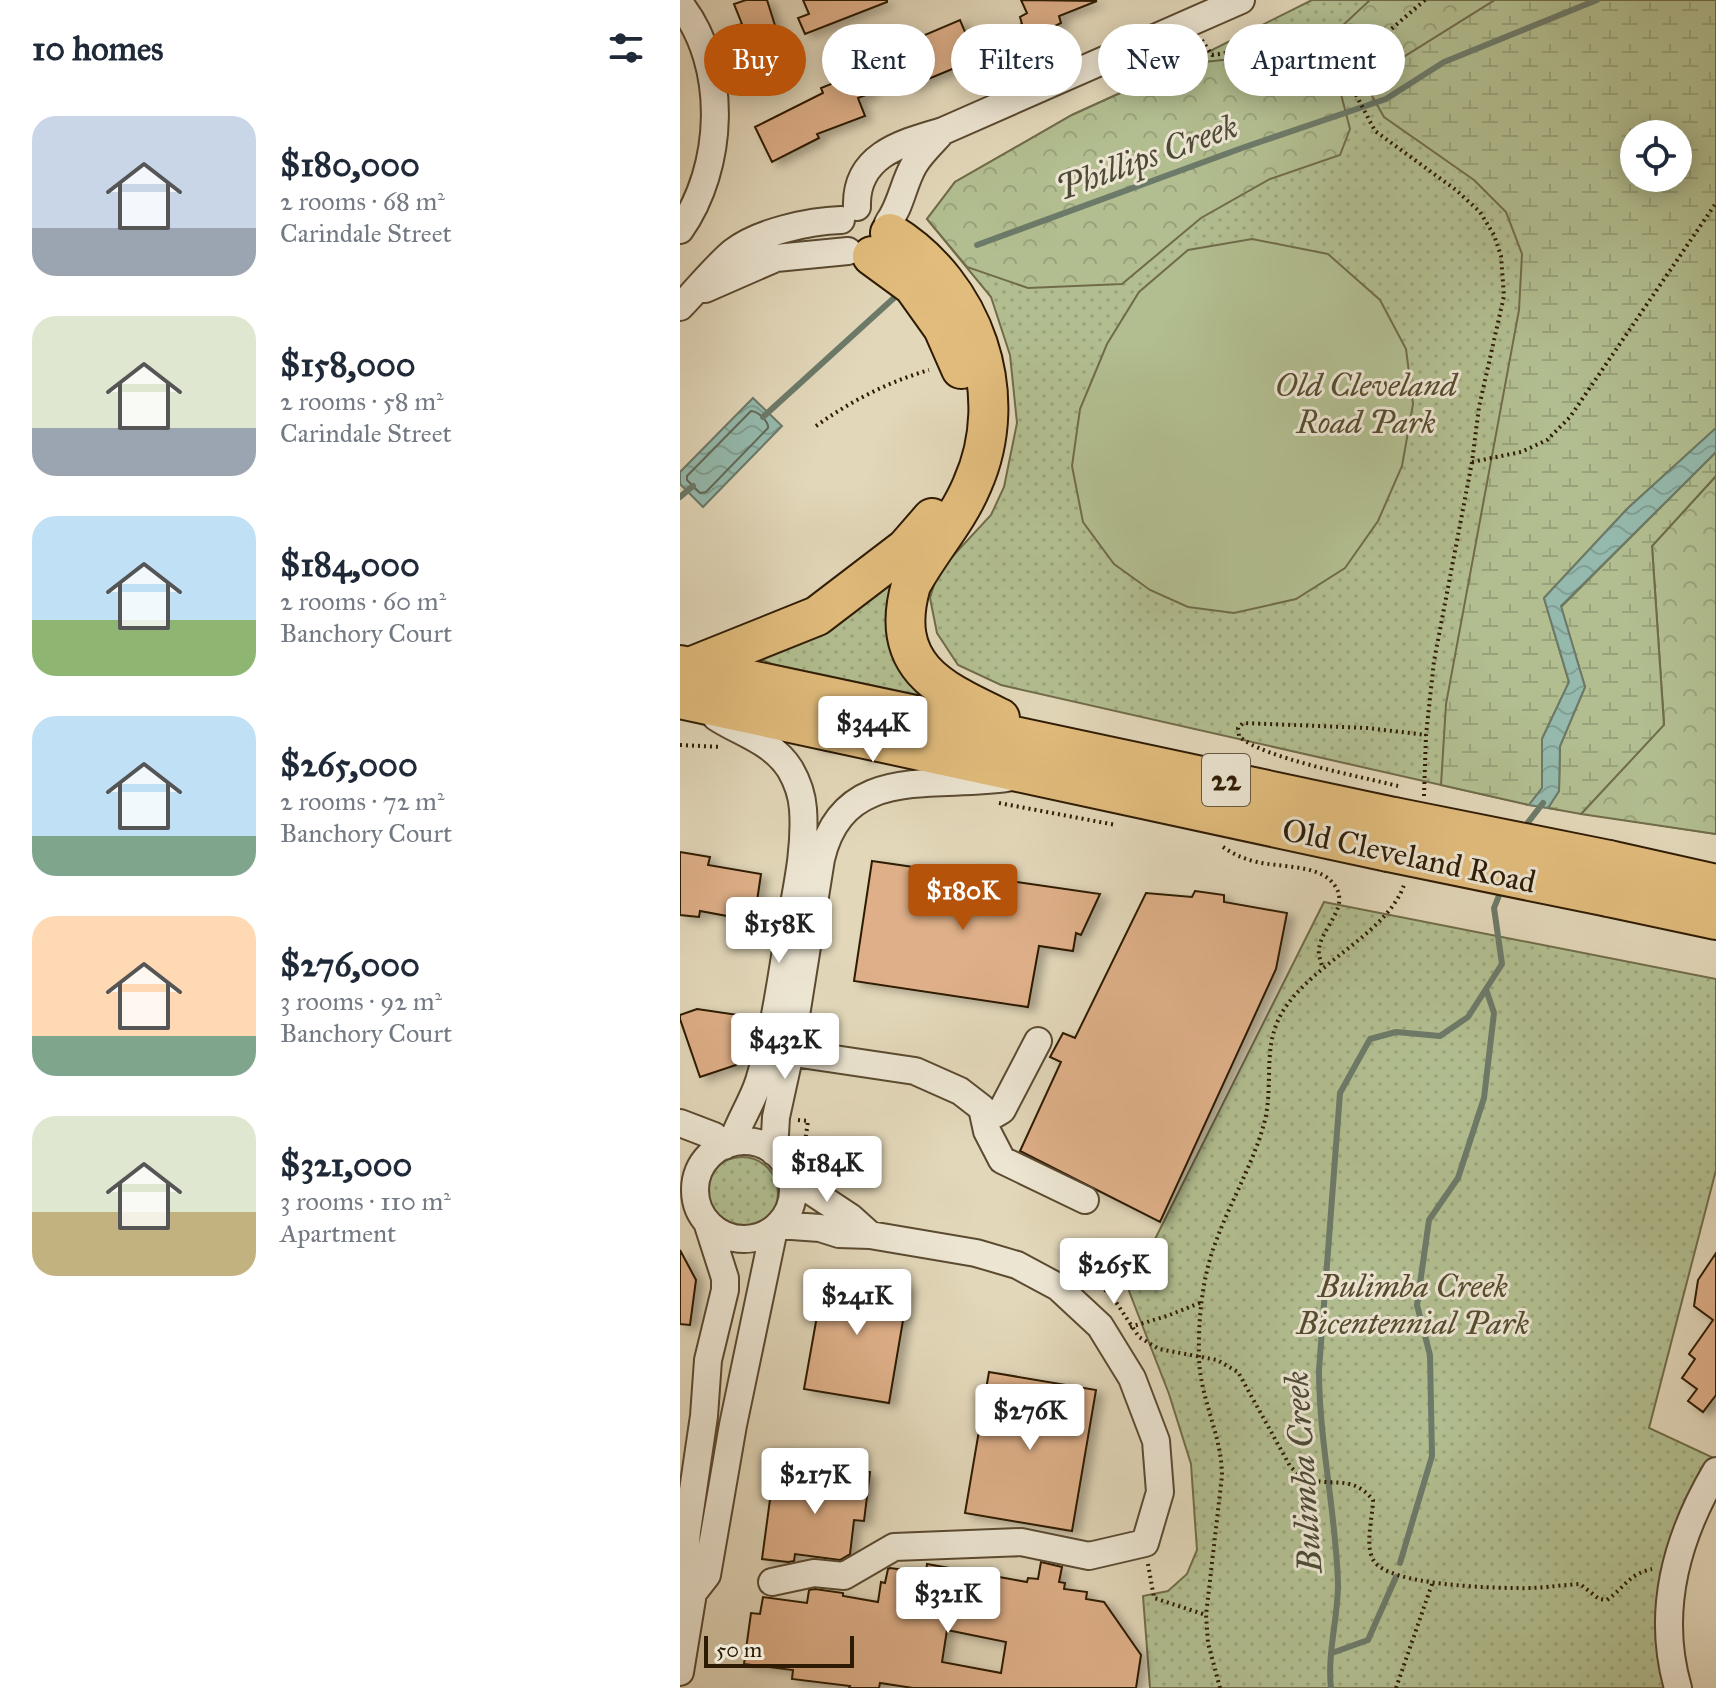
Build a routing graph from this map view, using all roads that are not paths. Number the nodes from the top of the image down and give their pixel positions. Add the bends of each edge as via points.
1 (1240, 0) edge
2 (680, 4) edge
3 (943, 131) junction
4 (849, 214) junction
5 (680, 230) edge
6 (874, 241) junction
7 (685, 301) edge
8 (686, 683) edge
9 (1058, 746) junction
10 (1028, 775) junction
11 (1402, 828) junction
12 (1716, 884) edge
13 (1716, 920) edge
14 (1038, 1041) dead end
15 (778, 1051) junction
16 (985, 1120) junction
17 (680, 1123) edge
18 (728, 1144) junction
19 (774, 1152) junction
20 (802, 1172) junction
21 (687, 1181) edge
22 (1085, 1200) dead end
23 (708, 1225) junction
24 (776, 1227) junction
25 (870, 1235) junction
26 (1716, 1471) edge
27 (719, 1499) junction
28 (684, 1531) edge
29 (772, 1582) dead end
30 (693, 1593) junction
31 (680, 1672) edge
32 (1678, 1688) edge

1 - 3 street
2 - 5 street via 700,39 711,80 715,129 708,171 694,211
3 - 4 street via 904,142 874,162
3 - 6 street via 915,163 897,211
4 - 6 street via 839,237
4 - 6 street via 879,211
4 - 7 street via 747,242
6 - 7 street via 776,258
6 - 8 highway via 883,265 913,286 943,328 958,361 969,410 965,448 951,487 906,548 817,616
6 - 9 highway via 904,242 959,304 983,355 989,393 988,434 971,489 911,585 905,615 910,646 926,675 947,693
8 - 9 highway, Old Cleveland Road / 22
8 - 10 highway, Old Cleveland Road / 22 via 884,742
8 - 15 street via 733,728 764,742 789,767 801,794 802,852
9 - 11 highway, Old Cleveland Road / 22
10 - 11 highway, Old Cleveland Road / 22
10 - 15 street via 882,788 864,796 839,819 821,859
11 - 12 highway, Old Cleveland Road / 22, bridge via 1609,860
11 - 13 highway, Old Cleveland Road / 22, bridge via 1608,897
14 - 16 street via 1002,1110
15 - 16 street via 915,1071 960,1091 982,1108
15 - 18 street
15 - 19 street
16 - 22 street via 1002,1160
17 - 18 street
18 - 19 street via 747,1141
18 - 21 street
19 - 20 street
20 - 24 street
20 - 25 street via 814,1191
21 - 23 street
23 - 24 street via 743,1239
23 - 28 street via 725,1290 708,1360
24 - 25 street
24 - 27 street
25 - 29 street via 976,1253 1017,1265 1058,1287 1100,1326 1132,1378 1156,1441 1160,1492 1145,1543 1089,1556 1021,1542 894,1547 844,1576 814,1573
26 - 32 street via 1685,1530 1675,1570 1668,1617
27 - 28 street via 701,1525
27 - 30 street via 707,1575
28 - 30 street via 684,1572
30 - 31 street

